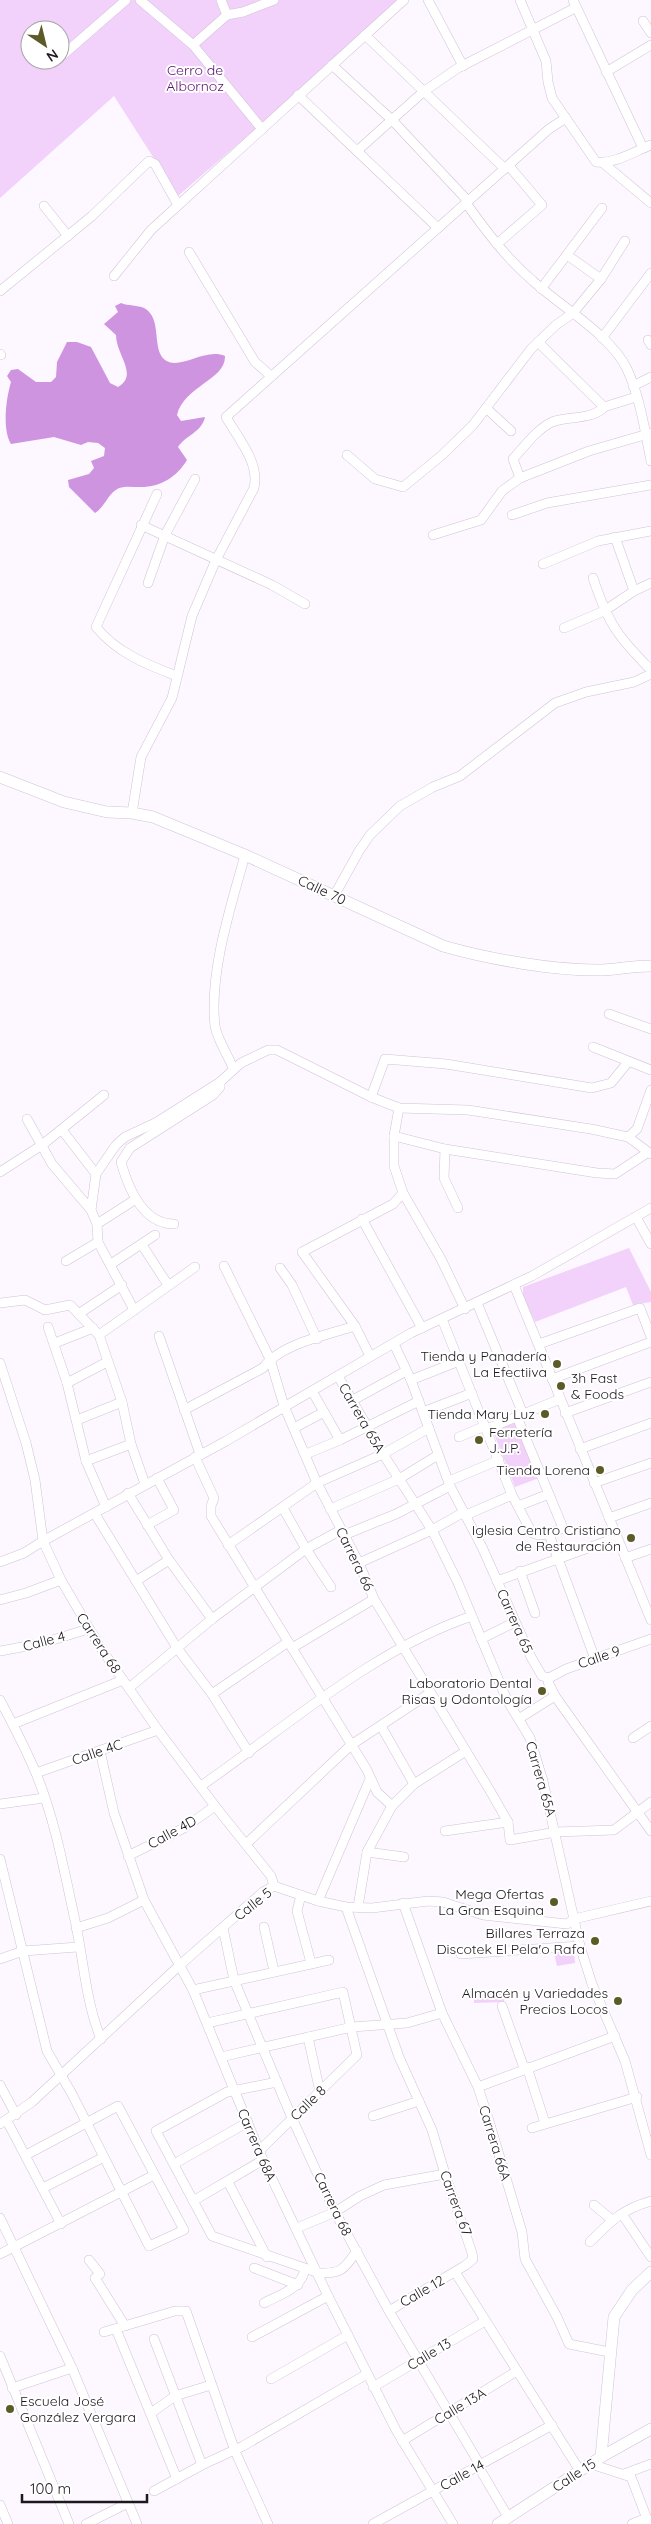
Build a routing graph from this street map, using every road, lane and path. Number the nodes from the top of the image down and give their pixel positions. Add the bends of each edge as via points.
1 (126, 0) edge
2 (140, 0) edge
3 (221, 0) edge
4 (274, 0) edge
5 (404, 0) edge
6 (428, 0) edge
7 (520, 0) edge
8 (574, 4) edge
9 (227, 14) junction
10 (643, 21) dead end
11 (534, 29) junction
12 (651, 33) edge
13 (365, 35) junction
14 (193, 45) junction
15 (651, 47) edge
16 (70, 48) edge
17 (332, 65) junction
18 (463, 66) junction
19 (606, 72) junction
20 (423, 92) junction
21 (298, 95) junction
22 (566, 118) junction
23 (392, 120) junction
24 (262, 129) junction
25 (647, 147) edge
26 (357, 151) junction
27 (603, 163) junction
28 (507, 167) junction
29 (467, 202) junction
30 (651, 203) edge
31 (178, 205) junction
32 (44, 206) dead end
33 (602, 208) dead end
34 (438, 228) junction
35 (68, 236) junction
36 (625, 242) dead end
37 (497, 244) junction
38 (189, 252) dead end
39 (567, 255) junction
40 (651, 273) edge
41 (114, 276) dead end
42 (601, 279) junction
43 (541, 289) junction
44 (0, 291) edge
45 (573, 313) junction
46 (602, 338) junction
47 (538, 342) junction
48 (271, 376) junction
49 (651, 377) edge
50 (633, 386) junction
51 (636, 397) junction
52 (604, 407) junction
53 (486, 408) junction
54 (511, 431) dead end
55 (648, 435) edge
56 (347, 455) dead end
57 (651, 461) edge
58 (196, 478) dead end
59 (520, 478) junction
60 (651, 486) edge
61 (157, 494) dead end
62 (512, 515) dead end
63 (141, 525) junction
64 (651, 531) edge
65 (165, 535) junction
66 (433, 535) dead end
67 (615, 537) junction
68 (216, 560) junction
69 (543, 564) dead end
70 (593, 578) dead end
71 (148, 583) dead end
72 (651, 583) edge
73 (634, 591) junction
74 (305, 604) dead end
75 (604, 611) junction
76 (564, 628) dead end
77 (651, 670) edge
78 (651, 674) edge
79 (177, 676) junction
80 (0, 777) edge
81 (132, 813) junction
82 (245, 855) junction
83 (334, 896) junction
84 (651, 966) edge
85 (609, 1014) dead end
86 (651, 1029) edge
87 (593, 1047) dead end
88 (628, 1062) junction
89 (233, 1068) junction
90 (651, 1070) edge
91 (220, 1082) junction
92 (651, 1090) edge
93 (104, 1095) dead end
94 (371, 1097) junction
95 (399, 1108) junction
96 (27, 1119) dead end
97 (62, 1130) junction
98 (394, 1136) junction
99 (628, 1137) junction
100 (42, 1145) junction
101 (445, 1149) junction
102 (649, 1153) edge
103 (0, 1172) edge
104 (96, 1174) junction
105 (403, 1194) junction
106 (136, 1199) junction
107 (458, 1208) dead end
108 (651, 1208) edge
109 (90, 1210) junction
110 (636, 1217) junction
111 (362, 1219) junction
112 (97, 1224) junction
113 (174, 1224) dead end
114 (648, 1230) edge
115 (155, 1235) dead end
116 (98, 1242) junction
117 (651, 1244) edge
118 (142, 1245) junction
119 (66, 1261) dead end
120 (111, 1264) junction
121 (224, 1266) dead end
122 (195, 1267) dead end
123 (280, 1268) dead end
124 (122, 1285) junction
125 (168, 1285) junction
126 (514, 1285) junction
127 (0, 1303) edge
128 (478, 1303) junction
129 (465, 1309) junction
130 (134, 1310) junction
131 (80, 1313) junction
132 (442, 1319) junction
133 (355, 1326) junction
134 (48, 1327) dead end
135 (422, 1328) junction
136 (96, 1331) junction
137 (159, 1336) dead end
138 (651, 1337) edge
139 (317, 1339) junction
140 (651, 1342) edge
141 (55, 1343) junction
142 (394, 1344) junction
143 (539, 1344) junction
144 (370, 1356) junction
145 (270, 1359) junction
146 (460, 1361) junction
147 (108, 1362) junction
148 (0, 1363) edge
149 (406, 1370) junction
150 (338, 1376) junction
151 (552, 1379) junction
152 (411, 1380) junction
153 (651, 1382) edge
154 (67, 1383) junction
155 (312, 1391) junction
156 (472, 1393) junction
157 (560, 1399) junction
158 (354, 1400) junction
159 (419, 1401) junction
160 (122, 1402) junction
161 (284, 1406) junction
162 (184, 1410) junction
163 (324, 1412) junction
164 (423, 1412) junction
165 (565, 1412) junction
166 (520, 1415) junction
167 (77, 1420) junction
168 (651, 1423) edge
169 (368, 1426) junction
170 (486, 1427) junction
171 (294, 1428) junction
172 (429, 1428) junction
173 (459, 1436) dead end
174 (340, 1440) junction
175 (131, 1444) junction
176 (580, 1449) junction
177 (306, 1454) junction
178 (383, 1454) junction
179 (438, 1455) junction
180 (197, 1456) junction
181 (499, 1460) junction
182 (86, 1461) junction
183 (651, 1463) edge
184 (157, 1478) junction
185 (399, 1479) junction
186 (317, 1483) junction
187 (450, 1483) junction
188 (594, 1483) junction
189 (145, 1484) junction
190 (128, 1494) junction
191 (549, 1494) junction
192 (512, 1495) junction
193 (651, 1502) edge
194 (416, 1503) junction
195 (518, 1506) junction
196 (106, 1507) junction
197 (283, 1508) junction
198 (330, 1508) junction
199 (95, 1514) junction
200 (465, 1514) junction
201 (609, 1518) junction
202 (147, 1525) junction
203 (432, 1530) junction
204 (343, 1533) junction
205 (549, 1534) junction
206 (610, 1540) dead end
207 (43, 1541) junction
208 (228, 1545) junction
209 (306, 1549) junction
210 (651, 1549) edge
211 (558, 1558) junction
212 (625, 1558) junction
213 (169, 1560) junction
214 (0, 1562) edge
215 (359, 1563) junction
216 (520, 1571) junction
217 (60, 1580) junction
218 (497, 1581) junction
219 (136, 1582) junction
220 (331, 1587) dead end
221 (255, 1588) junction
222 (647, 1596) edge
223 (374, 1599) junction
224 (0, 1600) edge
225 (535, 1613) dead end
226 (472, 1616) junction
227 (212, 1619) junction
228 (651, 1620) edge
229 (515, 1622) junction
230 (88, 1628) junction
231 (481, 1639) junction
232 (651, 1640) edge
233 (290, 1645) junction
234 (403, 1647) junction
235 (177, 1648) junction
236 (0, 1652) edge
237 (596, 1659) junction
238 (549, 1678) junction
239 (122, 1680) junction
240 (129, 1688) junction
241 (430, 1693) junction
242 (212, 1694) junction
243 (555, 1696) junction
244 (322, 1698) junction
245 (0, 1700) edge
246 (520, 1718) junction
247 (13, 1724) junction
248 (381, 1726) junction
249 (651, 1726) edge
250 (158, 1730) junction
251 (633, 1738) dead end
252 (351, 1745) junction
253 (100, 1751) junction
254 (466, 1751) junction
255 (248, 1753) junction
256 (36, 1773) junction
257 (370, 1779) junction
258 (414, 1784) junction
259 (201, 1786) junction
260 (44, 1798) junction
261 (651, 1802) edge
262 (0, 1804) edge
263 (215, 1806) junction
264 (392, 1806) junction
265 (637, 1814) junction
266 (508, 1822) junction
267 (445, 1831) dead end
268 (651, 1831) edge
269 (556, 1832) junction
270 (246, 1844) junction
271 (367, 1852) junction
272 (128, 1856) junction
273 (404, 1857) dead end
274 (0, 1859) edge
275 (274, 1886) junction
276 (301, 1895) junction
277 (144, 1900) junction
278 (318, 1901) junction
279 (651, 1901) edge
280 (403, 1904) junction
281 (346, 1906) junction
282 (358, 1907) junction
283 (574, 1919) junction
284 (264, 1927) dead end
285 (76, 1928) junction
286 (223, 1928) junction
287 (580, 1946) junction
288 (78, 1947) junction
289 (22, 1951) junction
290 (461, 1954) dead end
291 (0, 1959) edge
292 (329, 1960) dead end
293 (311, 1963) junction
294 (181, 1964) junction
295 (274, 1972) junction
296 (234, 1980) junction
297 (193, 1990) junction
298 (502, 2006) dead end
299 (248, 2013) junction
300 (442, 2013) junction
301 (207, 2023) junction
302 (388, 2026) junction
303 (352, 2027) junction
304 (615, 2036) junction
305 (308, 2037) junction
306 (101, 2039) junction
307 (262, 2046) junction
308 (221, 2057) junction
309 (525, 2068) junction
310 (61, 2075) junction
311 (277, 2082) junction
312 (0, 2085) edge
313 (478, 2087) junction
314 (234, 2090) junction
315 (320, 2092) junction
316 (637, 2097) junction
317 (419, 2101) junction
318 (16, 2115) junction
319 (373, 2116) dead end
320 (292, 2118) junction
321 (248, 2122) junction
322 (3, 2123) edge
323 (87, 2124) junction
324 (546, 2124) junction
325 (532, 2128) dead end
326 (649, 2135) edge
327 (260, 2151) junction
328 (26, 2155) junction
329 (651, 2155) edge
330 (104, 2157) junction
331 (263, 2160) junction
332 (174, 2164) junction
333 (444, 2174) junction
334 (154, 2175) junction
335 (228, 2182) junction
336 (43, 2188) junction
337 (122, 2191) junction
338 (193, 2201) junction
339 (651, 2201) edge
340 (594, 2205) dead end
341 (335, 2212) junction
342 (622, 2214) junction
343 (0, 2218) edge
344 (612, 2220) junction
345 (61, 2224) junction
346 (297, 2228) junction
347 (590, 2242) dead end
348 (15, 2246) junction
349 (357, 2251) junction
350 (0, 2254) edge
351 (268, 2257) junction
352 (651, 2257) edge
353 (89, 2260) dead end
354 (254, 2268) dead end
355 (306, 2269) junction
356 (455, 2272) junction
357 (651, 2272) edge
358 (319, 2273) junction
359 (298, 2285) junction
360 (328, 2296) junction
361 (264, 2303) dead end
362 (389, 2311) junction
363 (485, 2321) junction
364 (120, 2327) junction
365 (104, 2332) dead end
366 (348, 2335) junction
367 (252, 2336) dead end
368 (154, 2339) dead end
369 (609, 2352) junction
370 (0, 2356) edge
371 (418, 2361) junction
372 (72, 2368) junction
373 (517, 2371) junction
374 (367, 2374) junction
375 (271, 2379) dead end
376 (212, 2385) junction
377 (373, 2387) junction
378 (12, 2388) junction
379 (175, 2396) junction
380 (151, 2412) junction
381 (448, 2413) junction
382 (552, 2425) junction
383 (651, 2429) edge
384 (402, 2441) junction
385 (235, 2450) junction
386 (596, 2460) junction
387 (651, 2464) edge
388 (202, 2465) junction
389 (479, 2465) junction
390 (580, 2471) junction
391 (624, 2474) junction
392 (176, 2479) junction
393 (154, 2491) dead end
394 (433, 2491) junction
395 (128, 2503) junction
396 (0, 2505) edge
397 (503, 2521) edge
398 (648, 2521) edge
399 (5, 2522) edge
400 (264, 2523) edge
401 (69, 2524) edge
402 (86, 2524) edge
403 (137, 2524) edge
404 (373, 2524) edge
405 (453, 2524) edge
406 (632, 2524) edge

1 - 16 street
2 - 14 street
3 - 9 street
4 - 9 street
5 - 13 street
6 - 18 street
7 - 11 street
8 - 11 street
8 - 19 street
9 - 14 street
10 - 12 street
11 - 18 street
11 - 22 street via 546,61 552,98
13 - 17 street
13 - 20 street
14 - 24 street
15 - 19 street
17 - 21 street
17 - 23 street
18 - 20 street
19 - 25 street
20 - 23 street
20 - 28 street
21 - 24 street
21 - 26 street
22 - 27 street via 596,162
22 - 28 street
23 - 26 street
23 - 29 street
24 - 31 street
25 - 27 street
26 - 34 street
27 - 30 street
28 - 29 street
28 - 37 street via 542,205
29 - 34 street
29 - 37 street
31 - 35 street via 155,164 149,161
31 - 41 street via 150,230
32 - 35 street
33 - 39 street
34 - 48 street
35 - 44 street
36 - 42 street
37 - 43 street
38 - 48 street via 255,362
39 - 42 street
39 - 43 street
40 - 46 street
42 - 45 street
43 - 45 street
45 - 46 street
45 - 47 street
46 - 50 street via 626,368
47 - 52 street
47 - 53 street
48 - 68 street via 226,417 255,467 257,477
49 - 50 street
50 - 51 street
51 - 52 street
51 - 55 street
52 - 59 street via 593,414 553,422 544,427 513,459
53 - 54 street
53 - 56 street via 466,432 403,487 374,479
55 - 57 street
55 - 59 street via 589,451
58 - 65 street
59 - 66 street via 502,491 477,522
60 - 62 street via 547,503
61 - 63 street
63 - 65 street
63 - 79 street via 96,627 106,640 121,650
64 - 67 street
65 - 68 street
65 - 71 street
67 - 69 street
67 - 73 street
68 - 74 street
68 - 79 street via 192,616
70 - 75 street
72 - 73 street
73 - 75 street
75 - 76 street
75 - 77 street via 614,629
78 - 83 street via 634,682 586,692 555,703 460,776 400,806 370,835
79 - 81 street via 172,698 141,757
80 - 81 street, Calle 70 via 64,802 107,812
81 - 82 street, Calle 70 via 153,817
82 - 83 street, Calle 70
82 - 89 street via 219,954 215,1009 215,1028
83 - 84 street, Calle 70 via 428,941 476,955 601,970
85 - 86 street
87 - 88 street
88 - 90 street
88 - 94 street via 612,1083 592,1088 446,1064 385,1058
89 - 91 street
89 - 94 street via 268,1050 277,1050
91 - 104 street via 157,1122 125,1137
91 - 106 street via 213,1096 130,1148 123,1156 124,1172
92 - 99 street via 637,1129
93 - 97 street
94 - 95 street
95 - 98 street
95 - 99 street via 468,1110 591,1128
96 - 100 street
97 - 100 street
97 - 104 street
98 - 101 street
98 - 105 street via 392,1157
99 - 102 street
100 - 103 street
100 - 109 street via 52,1164
101 - 102 street via 615,1174
101 - 107 street via 444,1178
104 - 109 street
105 - 111 street via 393,1204
105 - 129 street via 441,1259
106 - 112 street
106 - 113 street via 156,1221
108 - 110 street
109 - 112 street
110 - 114 street
110 - 126 street
111 - 133 street via 302,1252
111 - 135 street
112 - 116 street
114 - 117 street
115 - 118 street
116 - 119 street
116 - 120 street
118 - 120 street
118 - 125 street
120 - 124 street
121 - 145 street, Carrera 66
122 - 125 street
123 - 139 street via 292,1285
124 - 130 street
124 - 131 street
125 - 130 street
126 - 128 street
126 - 143 street
127 - 131 street via 24,1300 44,1310 70,1305
128 - 129 street
128 - 166 street
129 - 132 street
130 - 136 street
131 - 136 street
132 - 135 street
132 - 146 street
133 - 139 street
133 - 144 street
134 - 141 street
135 - 142 street
136 - 141 street
136 - 147 street
137 - 162 street
138 - 143 street via 640,1308
139 - 145 street
140 - 151 street
141 - 154 street
142 - 144 street
142 - 149 street, Carrera 65
143 - 151 street
144 - 150 street
145 - 161 street, Carrera 66
145 - 162 street via 263,1368
146 - 152 street
146 - 156 street
147 - 154 street
147 - 160 street
148 - 207 street, Carrera 68 via 35,1480
149 - 152 street, Carrera 65
149 - 158 street
150 - 155 street
150 - 158 street, Carrera 65A
151 - 157 street
152 - 159 street, Carrera 65
153 - 165 street
154 - 167 street
155 - 161 street
155 - 163 street
156 - 164 street
156 - 170 street
157 - 165 street
157 - 166 street
158 - 169 street, Carrera 65A
159 - 164 street, Carrera 65
159 - 169 street
160 - 167 street
160 - 175 street
161 - 171 street, Carrera 66
161 - 180 street
162 - 180 street
163 - 171 street
163 - 174 street
164 - 172 street, Carrera 65
165 - 176 street
166 - 170 street
166 - 191 street
167 - 182 street
168 - 176 street
169 - 174 street
169 - 178 street, Carrera 65A
170 - 173 street
170 - 181 street
171 - 177 street, Carrera 66
172 - 178 street
172 - 179 street, Carrera 65
174 - 177 street
175 - 182 street
175 - 189 street
176 - 188 street
177 - 186 street, Carrera 66
178 - 185 street, Carrera 65A
178 - 186 street
179 - 185 street
179 - 187 street, Carrera 65
180 - 184 street
180 - 208 street via 214,1498 211,1516
181 - 187 street
181 - 192 street
182 - 196 street
183 - 188 street
184 - 189 street
184 - 202 street via 174,1510
185 - 194 street, Carrera 65A
185 - 198 street
186 - 197 street
186 - 198 street, Carrera 66
187 - 194 street
187 - 200 street, Carrera 65
188 - 201 street
189 - 190 street
190 - 196 street
190 - 202 street
191 - 195 street
191 - 205 street via 563,1528
192 - 195 street
192 - 200 street
193 - 201 street
194 - 203 street, Carrera 65A
194 - 204 street
195 - 205 street via 533,1534
196 - 199 street
197 - 208 street
197 - 209 street
198 - 204 street, Carrera 66
199 - 207 street
199 - 219 street
200 - 203 street
200 - 218 street, Carrera 65
201 - 212 street
202 - 213 street
203 - 215 street
203 - 226 street, Carrera 65A
204 - 209 street
204 - 215 street, Carrera 66
205 - 211 street
206 - 211 street
207 - 214 street
207 - 217 street, Carrera 68
208 - 221 street
209 - 220 street
209 - 221 street
210 - 212 street
211 - 216 street
211 - 237 street
212 - 222 street
213 - 219 street
213 - 227 street
215 - 223 street, Carrera 66
216 - 218 street
216 - 225 street
217 - 224 street
217 - 230 street, Carrera 68
218 - 229 street, Carrera 65
219 - 235 street
221 - 227 street
221 - 233 street
222 - 228 street
223 - 233 street
223 - 234 street, Carrera 66
226 - 231 street, Carrera 65A
226 - 234 street via 440,1627
227 - 235 street
229 - 231 street
229 - 238 street, Carrera 65 via 538,1670
230 - 236 street, Calle 4 via 43,1644
230 - 239 street, Carrera 68
231 - 246 street, Carrera 65A via 507,1700
232 - 237 street, Calle 9
233 - 242 street
233 - 244 street
234 - 241 street, Carrera 66
234 - 244 street
235 - 240 street
235 - 242 street
237 - 238 street, Calle 9
238 - 243 street, Carrera 65
239 - 240 street, Carrera 68
239 - 247 street
240 - 250 street, Carrera 68
241 - 248 street
241 - 254 street, Carrera 66
242 - 255 street
243 - 246 street
243 - 265 street, Carrera 65 via 605,1763
244 - 252 street
244 - 255 street
245 - 247 street
246 - 269 street, Carrera 65A via 538,1758
247 - 256 street
248 - 252 street
248 - 258 street
249 - 251 street
250 - 253 street, Calle 4C
250 - 259 street, Carrera 68
252 - 257 street
252 - 270 street
253 - 256 street, Calle 4C
253 - 272 street, Carrera 68A
254 - 258 street
254 - 266 street, Carrera 66
255 - 259 street
256 - 260 street
257 - 264 street via 377,1792
257 - 278 street
258 - 264 street
259 - 263 street, Carrera 68
260 - 262 street
260 - 285 street
261 - 265 street
263 - 270 street, Carrera 68
263 - 272 street, Calle 4D via 184,1828
264 - 271 street
265 - 268 street, Carrera 65
265 - 269 street via 611,1830
266 - 267 street
266 - 269 street, Carrera 66 via 510,1840
269 - 283 street, Carrera 65A
270 - 275 street, Carrera 68 via 271,1876
271 - 273 street
271 - 282 street
272 - 277 street, Carrera 68A
274 - 289 street
275 - 276 street, Calle 5
275 - 286 street, Calle 5
276 - 278 street, Calle 5
276 - 293 street via 297,1911
277 - 285 street via 108,1918
277 - 294 street, Carrera 68A
278 - 281 street, Calle 5
279 - 283 street, Calle 5
280 - 282 street, Calle 5
280 - 283 street, Calle 5 via 443,1902 482,1915 552,1923 567,1924
280 - 300 street, Carrera 66A
281 - 282 street, Calle 5
281 - 302 street, Carrera 67
283 - 287 street, Carrera 65A
284 - 295 street
285 - 288 street
286 - 294 street, Calle 5
286 - 296 street, Carrera 68
287 - 290 street
287 - 304 street, Carrera 65A via 592,1984
288 - 289 street
288 - 306 street via 91,2015
289 - 291 street
289 - 310 street via 43,2040
292 - 293 street
293 - 295 street
294 - 297 street, Carrera 68A
294 - 306 street, Calle 5
295 - 296 street
296 - 297 street
296 - 299 street, Carrera 68
297 - 301 street, Carrera 68A
298 - 309 street
299 - 301 street
299 - 303 street via 343,1992
299 - 307 street, Carrera 68
300 - 302 street
300 - 313 street, Carrera 66A
301 - 308 street, Carrera 68A
302 - 303 street
302 - 317 street, Carrera 67
303 - 305 street
303 - 315 street, Calle 8 via 356,2055
304 - 309 street
304 - 316 street, Carrera 65A
305 - 307 street
305 - 315 street
306 - 310 street, Calle 5
307 - 308 street
307 - 311 street, Carrera 68
308 - 314 street, Carrera 68A
309 - 313 street
309 - 324 street
310 - 318 street, Calle 5
310 - 323 street
311 - 314 street
311 - 320 street, Carrera 68
312 - 318 street
313 - 369 street, Carrera 66A via 522,2232 527,2266 569,2344
314 - 321 street, Carrera 68A
314 - 332 street via 156,2131
315 - 320 street, Calle 8
316 - 324 street
316 - 326 street, Carrera 65A
317 - 319 street
317 - 333 street, Carrera 67 via 432,2130
318 - 322 street, Calle 5
320 - 327 street, Calle 8
320 - 341 street, Carrera 68
321 - 327 street, Carrera 68A
321 - 332 street
322 - 328 street
323 - 328 street
323 - 330 street
323 - 334 street via 118,2106
324 - 325 street
326 - 329 street, Carrera 65A
327 - 331 street, Carrera 68A
328 - 336 street
330 - 336 street
330 - 337 street
331 - 335 street
331 - 346 street, Carrera 68A
332 - 338 street
333 - 341 street via 384,2185
333 - 356 street, Carrera 67 via 472,2253 470,2262
334 - 337 street
334 - 337 street via 184,2230 149,2246
335 - 338 street
335 - 351 street
336 - 345 street
337 - 345 street
338 - 351 street via 212,2236
339 - 342 street via 629,2207
340 - 344 street
341 - 346 street
341 - 349 street, Carrera 68
342 - 344 street
342 - 352 street
343 - 348 street
344 - 347 street
345 - 348 street
346 - 358 street, Carrera 68A
348 - 350 street
348 - 372 street
349 - 358 street via 342,2270
349 - 362 street, Carrera 68
351 - 355 street
353 - 364 street via 100,2274 95,2278
354 - 359 street
355 - 358 street
355 - 359 street
356 - 362 street, Calle 12
356 - 363 street
357 - 369 street via 632,2290 614,2317
358 - 360 street, Carrera 68A
359 - 361 street
360 - 366 street, Carrera 68A
360 - 367 street
362 - 371 street, Carrera 68
363 - 371 street, Calle 13
363 - 373 street
364 - 365 street
364 - 376 street via 174,2311 186,2311
364 - 380 street
366 - 374 street, Carrera 68A
366 - 375 street
368 - 379 street
369 - 386 street
370 - 378 street
371 - 377 street, Calle 13
371 - 381 street, Carrera 68
372 - 378 street
372 - 395 street
373 - 381 street, Calle 13A
373 - 382 street
374 - 377 street, Carrera 68A
374 - 385 street
376 - 379 street
376 - 385 street
377 - 384 street, Carrera 68A
378 - 401 street
379 - 380 street
379 - 388 street
380 - 392 street
381 - 384 street, Calle 13A
381 - 389 street, Carrera 68
382 - 389 street, Calle 14
382 - 390 street
383 - 386 street, Calle 15
384 - 394 street, Carrera 68A
385 - 388 street
385 - 400 street
386 - 390 street, Calle 15
386 - 391 street
387 - 391 street
388 - 392 street
389 - 394 street, Calle 14
389 - 397 street, Carrera 68
390 - 397 street, Calle 15
391 - 398 street via 636,2484
392 - 393 street
394 - 404 street, Calle 14
394 - 405 street, Carrera 68A
395 - 402 street
395 - 403 street
396 - 399 street
398 - 406 street

